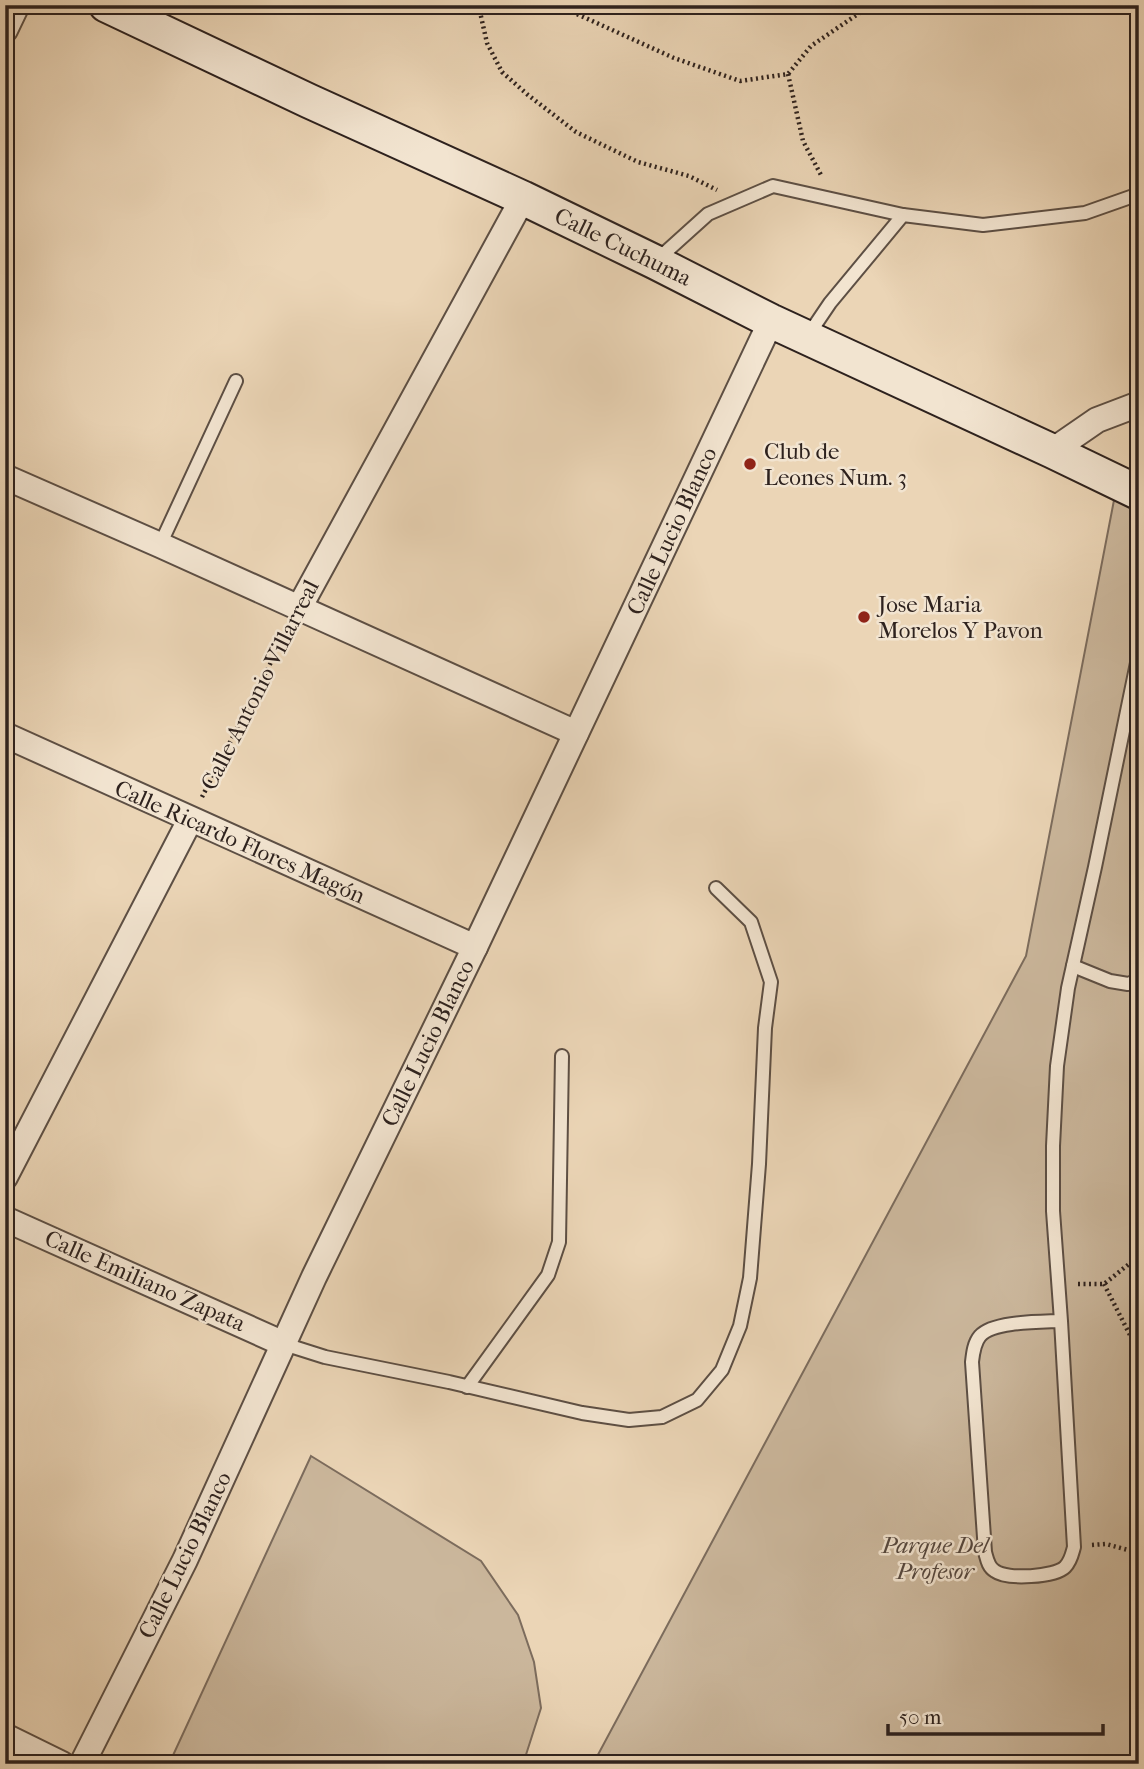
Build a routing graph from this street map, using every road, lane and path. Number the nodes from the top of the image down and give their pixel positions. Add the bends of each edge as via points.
1 (16, 5) edge
2 (106, 5) edge
3 (481, 5) edge
4 (557, 5) edge
5 (871, 5) edge
6 (5, 30) edge
7 (788, 74) junction
8 (1139, 194) edge
9 (523, 198) junction
10 (740, 201) junction
11 (843, 202) junction
12 (903, 215) junction
13 (655, 262) junction
14 (771, 321) junction
15 (807, 337) junction
16 (236, 381) dead end
17 (1139, 404) edge
18 (1052, 451) junction
19 (5, 477) edge
20 (1139, 493) edge
21 (160, 545) junction
22 (299, 608) junction
23 (1139, 653) edge
24 (576, 733) junction
25 (5, 735) edge
26 (190, 820) junction
27 (716, 888) dead end
28 (475, 947) junction
29 (1073, 966) junction
30 (1139, 980) edge
31 (562, 1056) dead end
32 (5, 1177) edge
33 (5, 1219) edge
34 (1139, 1256) edge
35 (1059, 1284) junction
36 (1104, 1284) junction
37 (1062, 1321) junction
38 (1139, 1337) edge
39 (284, 1344) junction
40 (1137, 1345) edge
41 (467, 1387) junction
42 (1074, 1547) junction
43 (1139, 1553) edge
44 (5, 1736) edge
45 (61, 1764) edge
46 (82, 1764) edge

1 - 6 street
2 - 9 street, Calle Cuchuma
3 - 10 path via 487,43 502,72 576,132
4 - 7 path via 674,58 740,81
5 - 7 path via 811,46
7 - 11 path via 803,141 818,171
8 - 12 lane via 1085,213 983,225
9 - 13 street, Calle Cuchuma
9 - 22 street, Calle Antonio Villarreal
10 - 11 lane via 773,186
10 - 13 lane via 708,214
11 - 12 lane
12 - 15 lane
13 - 14 street, Calle Cuchuma
14 - 15 street, Calle Cuchuma
14 - 24 street, Calle Lucio Blanco
15 - 18 street, Calle Cuchuma
16 - 21 lane
17 - 18 street via 1097,420
18 - 20 street, Calle Cuchuma
19 - 21 street
21 - 22 street
22 - 24 street
22 - 26 path, Calle Antonio Villarreal
23 - 29 lane
24 - 28 street, Calle Lucio Blanco
25 - 26 street, Calle Ricardo Flores Magón
26 - 28 street, Calle Ricardo Flores Magón
26 - 32 street
27 - 41 lane via 751,922 771,982 750,1278 740,1326 722,1370 697,1400 662,1417 629,1420
28 - 39 street, Calle Lucio Blanco
29 - 30 lane via 1110,981 1128,984
29 - 35 lane via 1058,1066 1053,1146
31 - 41 lane via 559,1242 548,1275
33 - 39 street, Calle Emiliano Zapata
34 - 36 path
35 - 36 path
35 - 37 lane
36 - 40 path
37 - 42 lane
37 - 42 lane via 989,1329 975,1346 972,1362 988,1564 998,1573 1020,1576 1058,1572 1066,1567
38 - 40 path
39 - 41 lane
39 - 46 street, Calle Lucio Blanco via 185,1560
42 - 43 path via 1106,1544
44 - 45 street

